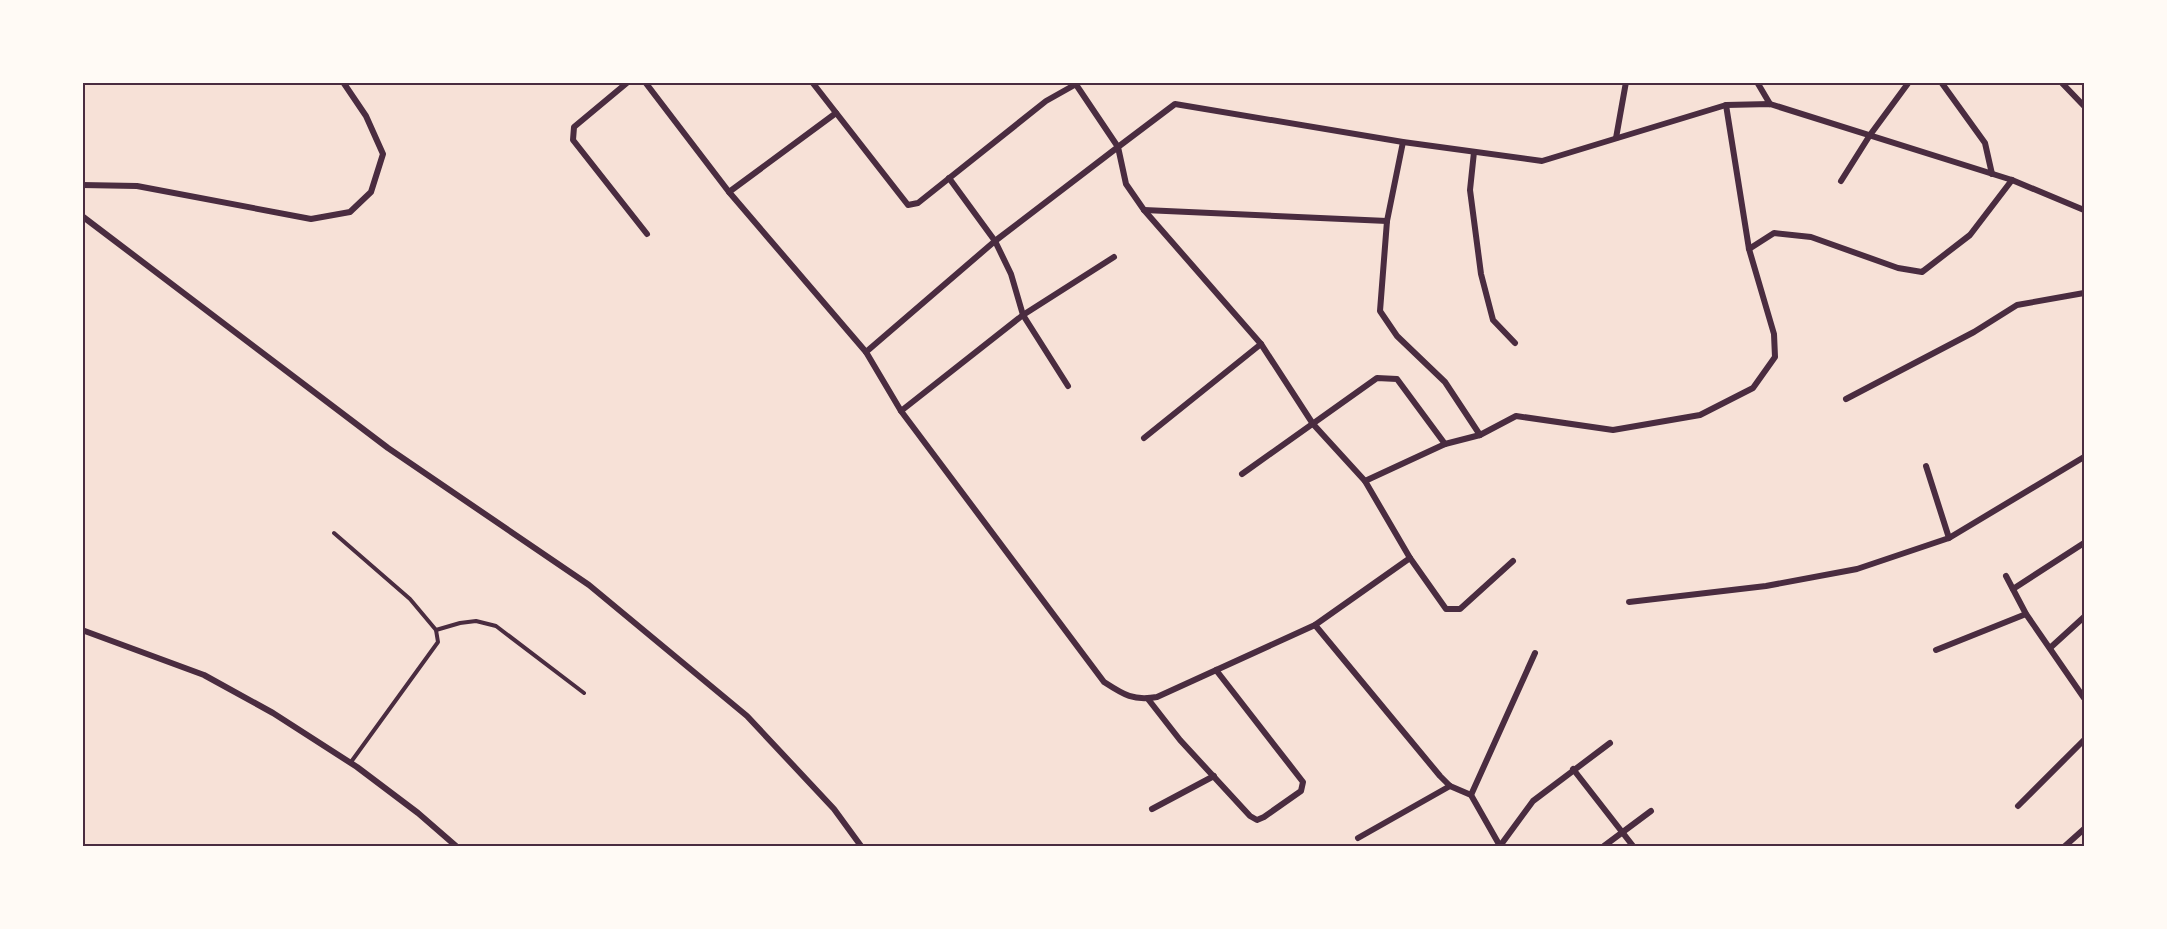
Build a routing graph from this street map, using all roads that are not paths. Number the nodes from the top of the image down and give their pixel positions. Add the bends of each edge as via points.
1 (343, 82) edge
2 (628, 82) edge
3 (645, 82) edge
4 (812, 82) edge
5 (1626, 82) edge
6 (1757, 82) edge
7 (1909, 82) edge
8 (1941, 82) edge
9 (2061, 82) edge
10 (1078, 84) edge
11 (1770, 104) junction
12 (1726, 105) junction
13 (2085, 106) edge
14 (836, 112) junction
15 (1870, 135) junction
16 (1616, 138) junction
17 (1402, 142) junction
18 (1118, 147) junction
19 (1474, 152) junction
20 (1992, 174) junction
21 (949, 178) junction
22 (2012, 180) junction
23 (1841, 181) dead end
24 (82, 185) edge
25 (729, 192) junction
26 (1144, 210) junction
27 (2085, 210) edge
28 (82, 216) edge
29 (1387, 220) junction
30 (646, 234) dead end
31 (995, 241) junction
32 (1749, 249) junction
33 (1114, 257) dead end
34 (2085, 293) edge
35 (1023, 315) junction
36 (1515, 343) dead end
37 (1261, 344) junction
38 (866, 352) junction
39 (1068, 386) dead end
40 (1846, 399) dead end
41 (902, 411) junction
42 (1313, 424) junction
43 (1480, 435) junction
44 (1144, 438) dead end
45 (1445, 444) junction
46 (2085, 457) edge
47 (1926, 466) dead end
48 (1242, 474) dead end
49 (1365, 481) junction
50 (334, 532) dead end
51 (1949, 538) junction
52 (2085, 543) edge
53 (1410, 558) junction
54 (1513, 561) dead end
55 (2006, 576) dead end
56 (2013, 589) junction
57 (1629, 602) dead end
58 (2026, 614) junction
59 (2085, 617) edge
60 (1315, 625) junction
61 (82, 630) edge
62 (436, 630) junction
63 (2050, 648) junction
64 (1936, 650) dead end
65 (1535, 652) dead end
66 (1216, 670) junction
67 (584, 693) dead end
68 (2085, 698) edge
69 (1148, 699) junction
70 (2085, 740) edge
71 (1610, 743) dead end
72 (351, 763) junction
73 (1573, 769) junction
74 (1214, 776) junction
75 (1450, 786) junction
76 (1471, 795) junction
77 (2018, 806) dead end
78 (1152, 809) dead end
79 (1651, 811) dead end
80 (2085, 829) edge
81 (1622, 832) junction
82 (1358, 838) dead end
83 (456, 846) edge
84 (861, 846) edge
85 (1500, 846) edge
86 (1604, 846) edge
87 (1633, 846) edge
88 (2065, 846) edge

1 - 24 street via 366,116 383,154 371,192 350,212 311,219 137,186
2 - 30 street via 574,127 573,140
3 - 25 street
4 - 14 street
5 - 16 street
6 - 11 street
7 - 15 street
8 - 20 street via 1985,143
9 - 13 street
10 - 18 street
10 - 21 street via 1046,101
11 - 12 street
11 - 15 street
12 - 16 street
12 - 32 street
14 - 21 street via 908,205 918,203
14 - 25 street
15 - 20 street
15 - 23 street
16 - 19 street via 1542,161
17 - 18 street via 1175,104
17 - 19 street
17 - 29 street
18 - 26 street via 1126,184
18 - 31 street
19 - 36 street via 1470,190 1481,274 1493,320
20 - 22 street
21 - 31 street
22 - 27 street
22 - 32 street via 1970,235 1922,272 1898,268 1811,237 1774,233
25 - 38 street
26 - 29 street
26 - 37 street
28 - 84 street via 388,448 590,585 747,716 834,809
29 - 43 street via 1380,311 1397,336 1445,382
31 - 35 street via 1011,274
31 - 38 street
32 - 43 street via 1774,334 1775,357 1753,388 1689,417 1613,430 1516,416
33 - 35 street
34 - 40 street via 2017,305
35 - 39 street
35 - 41 street
37 - 42 street
37 - 44 street
38 - 41 street
41 - 69 street via 1104,682 1122,694
42 - 45 street via 1377,378 1397,379
42 - 48 street
42 - 49 street
43 - 45 street
45 - 49 street
46 - 51 street
47 - 51 street
49 - 53 street
50 - 62 lane via 410,599
51 - 57 street via 1857,569 1766,586
52 - 56 street
53 - 54 street via 1446,609 1460,609
53 - 60 street
55 - 56 street
56 - 58 street
58 - 63 street
58 - 64 street
59 - 63 street
60 - 66 street
60 - 75 street
61 - 72 street via 204,675 273,712
62 - 67 lane via 476,621 496,626
62 - 72 lane via 438,642
63 - 68 street
65 - 76 street
66 - 69 street
66 - 74 street via 1304,787 1257,819
69 - 74 street
70 - 77 street
71 - 73 street
72 - 83 street
73 - 81 street
73 - 85 street via 1533,801
74 - 78 street
75 - 76 street
75 - 82 street
76 - 85 street
79 - 81 street
80 - 88 street
81 - 86 street
81 - 87 street

